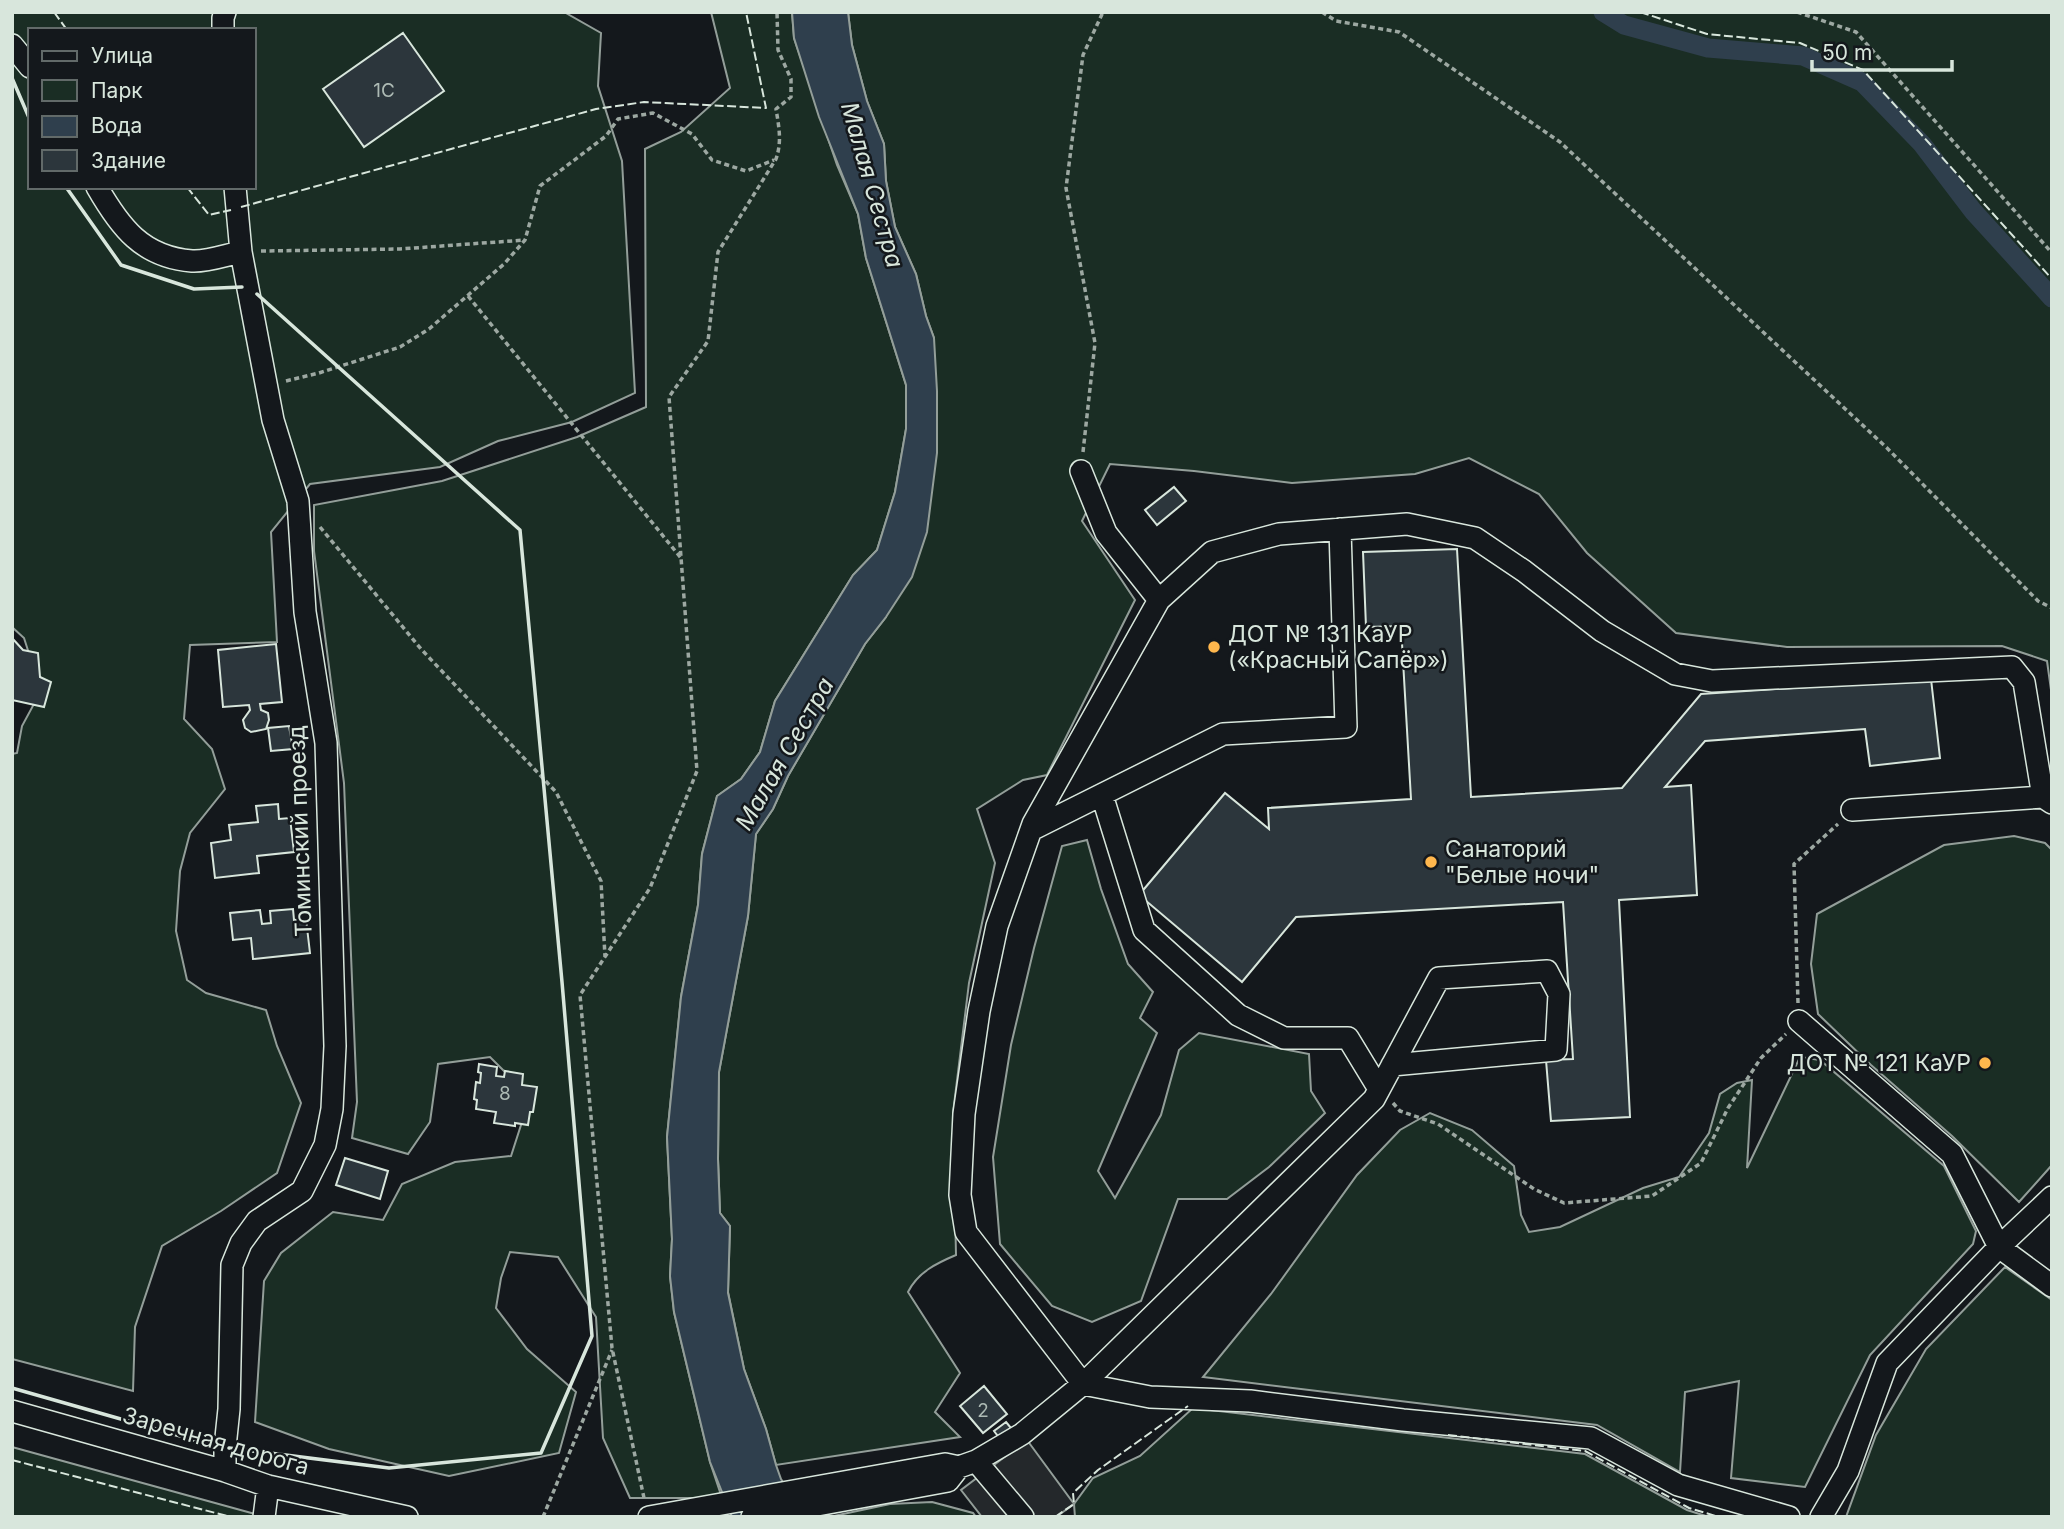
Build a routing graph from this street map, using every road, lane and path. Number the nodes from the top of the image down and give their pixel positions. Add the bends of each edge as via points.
1 (778, 12) edge
2 (1103, 12) edge
3 (1322, 12) edge
4 (1797, 12) edge
5 (12, 45) edge
6 (28, 65) edge
7 (776, 159) junction
8 (98, 189) edge
9 (235, 189) edge
10 (524, 240) junction
11 (241, 252) junction
12 (2052, 253) edge
13 (468, 296) junction
14 (266, 385) junction
15 (1081, 471) joint
16 (298, 501) junction
17 (1340, 529) junction
18 (681, 559) junction
19 (1159, 600) junction
20 (2052, 608) edge
21 (1102, 794) junction
22 (2048, 800) edge
23 (1852, 810) joint
24 (1031, 830) junction
25 (605, 958) junction
26 (1798, 1021) junction
27 (1392, 1065) junction
28 (1379, 1089) junction
29 (2052, 1197) edge
30 (1999, 1248) junction
31 (2052, 1286) edge
32 (612, 1348) junction
33 (1083, 1384) junction
34 (12, 1411) edge
35 (957, 1468) junction
36 (225, 1471) junction
37 (268, 1486) junction
38 (647, 1510) edge
39 (264, 1517) edge
40 (407, 1517) edge
41 (542, 1517) edge
42 (752, 1517) edge
43 (1023, 1517) edge
44 (1789, 1517) edge
45 (1821, 1517) edge

1 - 7 path via 778,50 791,79 791,97 776,109 780,134
2 - 15 path via 1083,55 1066,188 1095,343
3 - 20 path via 1336,21 1399,32 1560,142 1887,448 2038,601
4 - 12 path via 1856,32
5 - 6 street
7 - 10 path via 746,171 712,160 692,134 653,113 618,119 606,136 540,186
7 - 18 path via 718,252 708,341 669,397
8 - 11 street via 124,229 164,255 194,261
9 - 11 street, Томинский проезд
10 - 11 path via 400,249
10 - 13 path
11 - 14 street, Томинский проезд
13 - 14 path via 400,346
13 - 18 path
14 - 16 street, Томинский проезд
15 - 19 street via 1106,533
16 - 25 path via 421,649 556,792 601,881
16 - 36 street, Томинский проезд via 305,612 326,743 335,1046 332,1109 325,1145 302,1191 257,1221 232,1265
17 - 19 street via 1279,534 1212,552
17 - 21 street via 1346,727 1223,734
17 - 22 street via 1407,524 1475,538 1602,631 1675,674 1712,681 2012,667 2024,682
18 - 25 path via 697,771 650,888
19 - 24 street
21 - 24 street
21 - 28 street via 1144,930 1238,1015 1284,1038 1348,1038
22 - 23 street
23 - 26 path via 1794,864
24 - 33 street via 997,926 979,1011 964,1114 960,1195 966,1232
25 - 32 path via 580,995
26 - 28 path via 1761,1058 1728,1108 1701,1163 1652,1196 1564,1203 1534,1189 1438,1124 1400,1111
26 - 30 street via 1952,1154
27 - 27 street via 1556,1050 1559,994 1547,971 1439,978
27 - 28 street
28 - 33 street via 1374,1099
29 - 30 street
30 - 31 street
30 - 45 street via 1887,1363 1848,1471
32 - 38 path
32 - 41 path
33 - 35 street via 1021,1434
33 - 44 street via 1150,1396 1250,1401 1591,1438 1678,1485
34 - 36 street, Заречная дорога
35 - 38 street
35 - 42 street
35 - 43 street
36 - 37 street, Заречная дорога
37 - 39 street
37 - 40 street, Заречная дорога

